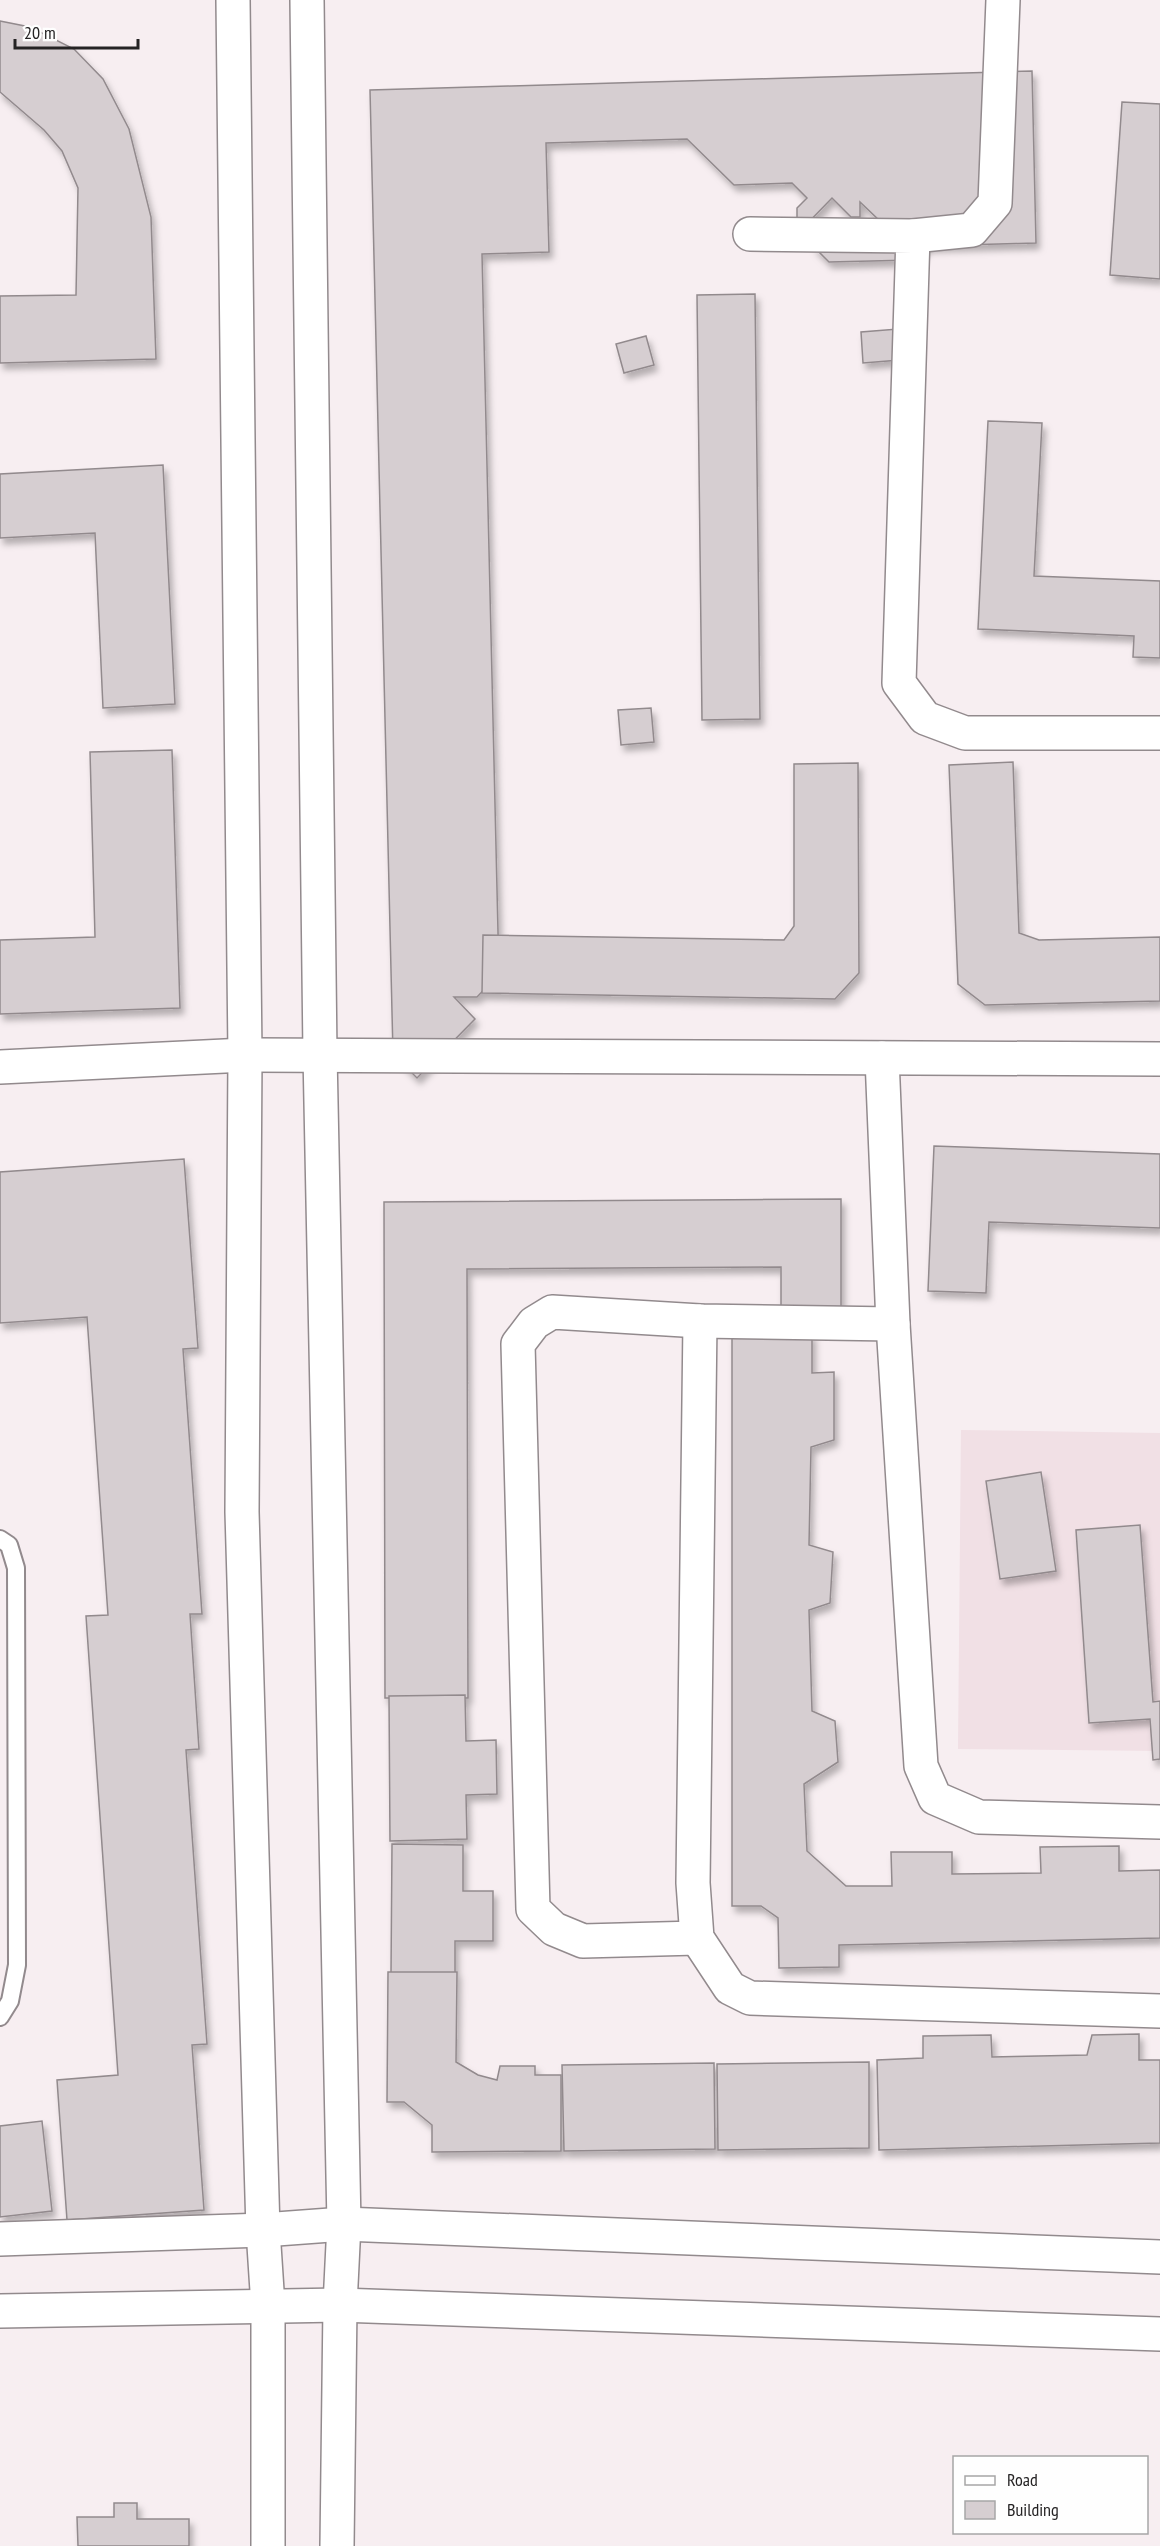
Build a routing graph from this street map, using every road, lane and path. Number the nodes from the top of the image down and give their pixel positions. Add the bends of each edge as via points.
1 (233, 0) edge
2 (307, 0) edge
3 (1003, 0) edge
4 (750, 234) dead end
5 (913, 236) junction
6 (1160, 732) edge
7 (320, 1054) junction
8 (245, 1055) junction
9 (882, 1058) junction
10 (1160, 1059) edge
11 (0, 1067) edge
12 (700, 1321) junction
13 (893, 1324) junction
14 (0, 1539) edge
15 (1160, 1822) edge
16 (697, 1938) junction
17 (1160, 2011) edge
18 (0, 2017) edge
19 (344, 2224) junction
20 (263, 2230) junction
21 (0, 2239) edge
22 (1160, 2257) edge
23 (340, 2305) junction
24 (268, 2306) junction
25 (0, 2311) edge
26 (1160, 2334) edge
27 (268, 2546) edge
28 (338, 2546) edge

1 - 8 main road
2 - 7 main road
3 - 5 main road via 995,203 972,230
4 - 5 main road
5 - 6 main road via 899,683 925,718 966,733
7 - 8 main road
7 - 9 main road
7 - 19 main road
8 - 11 main road
8 - 20 main road via 242,1512
9 - 10 main road
9 - 13 main road
12 - 13 main road
12 - 16 main road via 693,1883
12 - 16 main road via 552,1312 534,1323 518,1344 533,1909 554,1929 583,1941
13 - 15 main road via 921,1766 935,1798 979,1817
14 - 18 lane via 9,1545 16,1568 16,1965 10,2001
16 - 17 main road via 730,1988 750,1998
19 - 20 main road
19 - 22 main road
19 - 23 main road
20 - 21 main road
20 - 24 main road
23 - 24 main road
23 - 26 main road
23 - 28 main road
24 - 25 main road
24 - 27 main road

